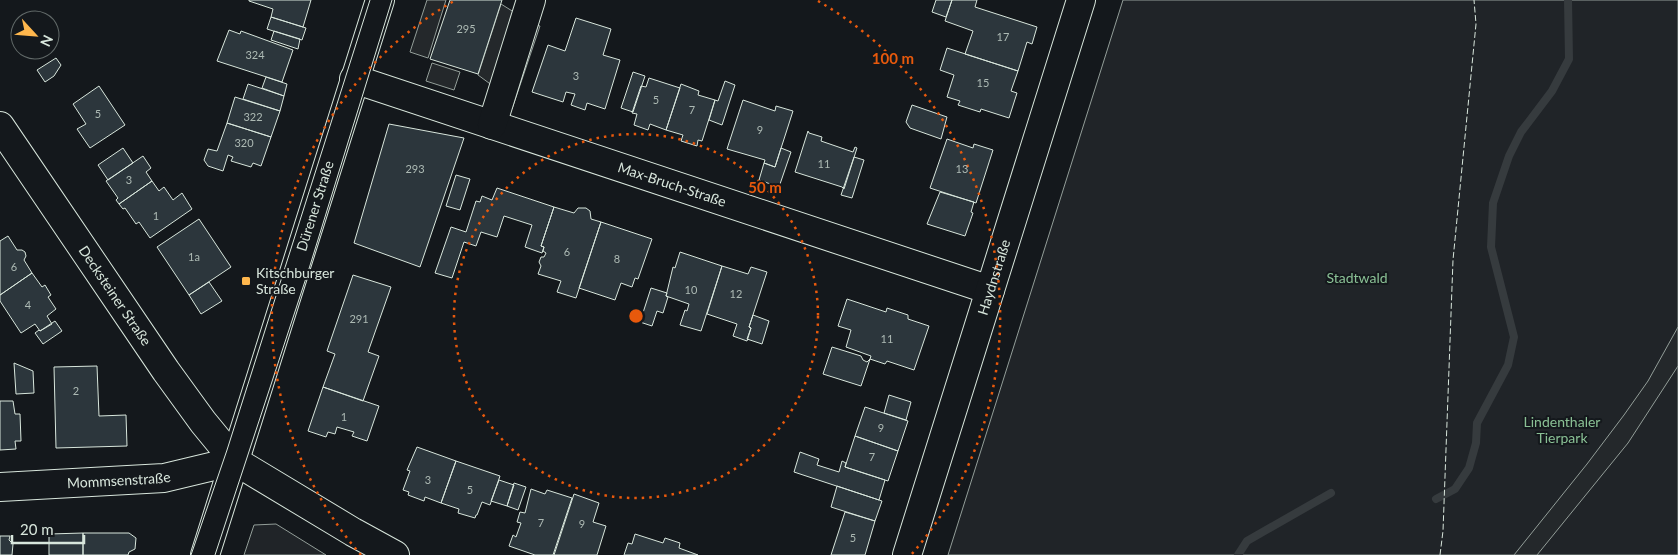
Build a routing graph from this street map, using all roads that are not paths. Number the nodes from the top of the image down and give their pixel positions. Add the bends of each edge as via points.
1 (380, 0) edge
2 (531, 0) edge
3 (1081, 0) edge
4 (354, 79) junction
5 (492, 125) junction
6 (0, 126) edge
7 (990, 290) junction
8 (236, 461) junction
9 (0, 487) edge
10 (205, 555) edge
11 (395, 555) edge
12 (906, 555) edge

1 - 4 street, Dürener Straße
2 - 5 street
3 - 7 street, Haydnstraße
4 - 5 street, Max-Bruch-Straße
4 - 8 street, Dürener Straße
5 - 7 street, Max-Bruch-Straße
6 - 8 street, Decksteiner Straße via 172,379
7 - 12 street, Haydnstraße
8 - 9 street, Mommsenstraße via 164,478
8 - 10 street, Dürener Straße
8 - 11 street

